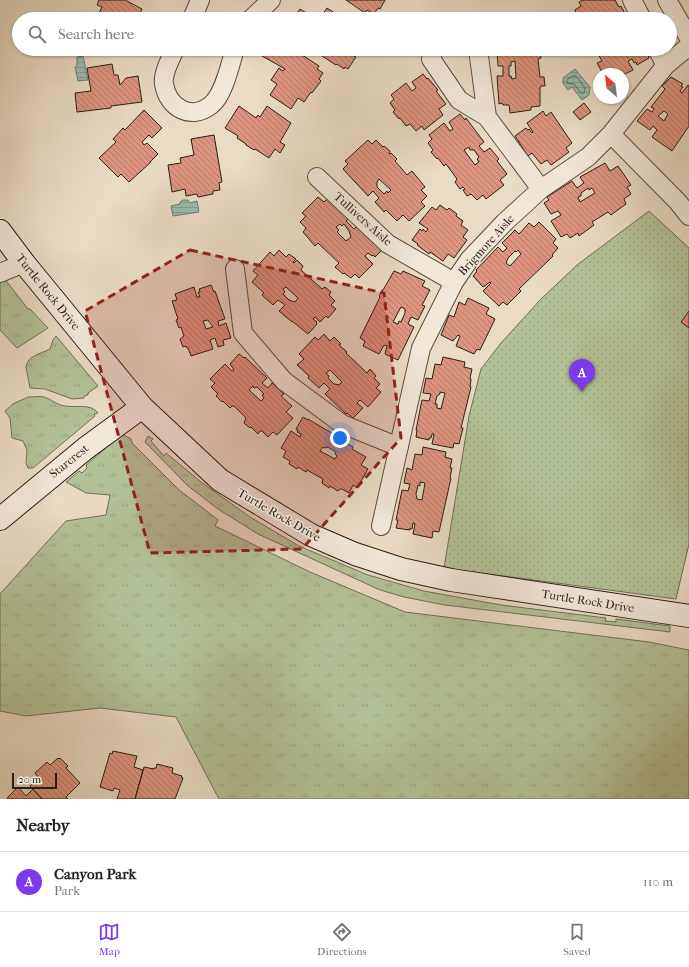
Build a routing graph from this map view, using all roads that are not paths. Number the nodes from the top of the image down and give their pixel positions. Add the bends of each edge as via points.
1 (200, 0) edge
2 (271, 0) edge
3 (632, 0) edge
4 (667, 0) edge
5 (195, 12) edge
6 (258, 12) edge
7 (638, 12) edge
8 (674, 12) edge
9 (677, 17) edge
10 (689, 38) edge
11 (689, 46) edge
12 (172, 56) edge
13 (233, 56) edge
14 (432, 56) edge
15 (479, 56) edge
16 (661, 56) edge
17 (677, 56) edge
18 (677, 56) edge
19 (666, 65) junction
20 (487, 117) junction
21 (611, 134) junction
22 (317, 177) dead end
23 (541, 189) junction
24 (689, 216) edge
25 (0, 231) edge
26 (24, 263) junction
27 (235, 270) dead end
28 (0, 273) edge
29 (454, 282) junction
30 (142, 407) junction
31 (399, 447) junction
32 (0, 519) edge
33 (381, 526) dead end
34 (689, 615) edge

1 - 5 street
2 - 6 street
3 - 7 street
4 - 8 street
9 - 10 street
11 - 18 street, Brigmore Aisle
12 - 13 street via 164,83 171,102 182,110 199,112 212,105 221,92
14 - 20 street via 431,59 459,100
15 - 20 street
16 - 19 street
17 - 19 street, Brigmore Aisle
19 - 21 street, Brigmore Aisle
20 - 23 street
21 - 23 street, Brigmore Aisle via 588,157
21 - 24 street
22 - 29 street, Tullivers Aisle via 388,244
23 - 29 street, Brigmore Aisle via 469,260
25 - 26 street, Turtle Rock Drive
26 - 28 street
26 - 30 street, Turtle Rock Drive
27 - 31 street via 243,333 284,381 342,424
29 - 31 street, Brigmore Aisle via 421,348
30 - 32 street, Starcrest via 86,448
30 - 34 street, Turtle Rock Drive via 220,480 311,535 355,554 401,569 451,580
31 - 33 street, Brigmore Aisle

